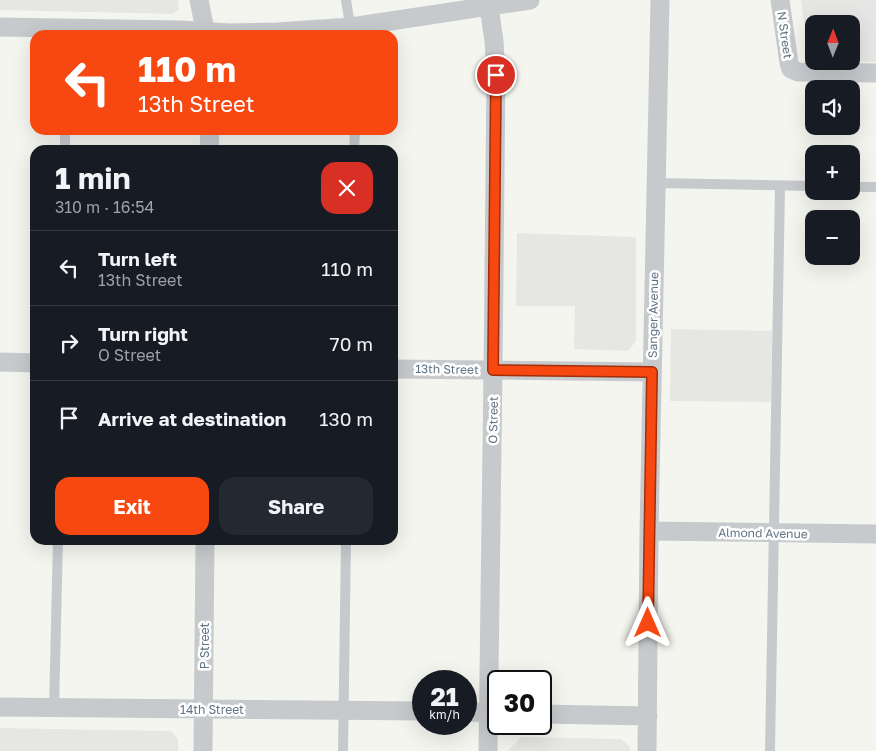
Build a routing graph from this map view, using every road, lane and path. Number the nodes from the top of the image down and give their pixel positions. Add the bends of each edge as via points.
1 (199, 0) edge
2 (346, 0) edge
3 (530, 0) edge
4 (660, 0) edge
5 (780, 0) edge
6 (489, 3) edge
7 (0, 27) edge
8 (40, 30) edge
9 (204, 30) edge
10 (351, 30) edge
11 (356, 30) edge
12 (876, 73) edge
13 (656, 183) junction
14 (780, 186) junction
15 (805, 186) edge
16 (860, 187) edge
17 (876, 187) edge
18 (0, 362) edge
19 (30, 363) edge
20 (398, 368) edge
21 (493, 370) junction
22 (652, 372) junction
23 (649, 531) junction
24 (774, 533) junction
25 (876, 534) edge
26 (58, 545) edge
27 (205, 545) edge
28 (346, 545) edge
29 (494, 670) edge
30 (0, 707) edge
31 (54, 708) junction
32 (204, 709) junction
33 (344, 710) junction
34 (412, 711) edge
35 (552, 714) edge
36 (648, 716) junction
37 (491, 735) edge
38 (203, 751) edge
39 (344, 751) edge
40 (488, 751) edge
41 (647, 751) edge
42 (770, 751) edge

1 - 9 street
2 - 10 lane
3 - 6 street
4 - 13 street, Sanger Avenue
5 - 12 street, N Street via 791,69 798,72
6 - 11 street
6 - 21 street, O Street via 496,75
7 - 8 street
13 - 14 lane
13 - 22 street, Sanger Avenue
14 - 15 lane
14 - 24 lane
16 - 17 lane
18 - 19 street
20 - 21 street, 13th Street
21 - 22 street, 13th Street
21 - 29 street, O Street
22 - 23 street, Sanger Avenue
23 - 24 street, Almond Avenue
23 - 36 street, Sanger Avenue
24 - 25 street, Almond Avenue
24 - 42 lane
26 - 31 lane
27 - 32 street, P Street
28 - 33 lane
30 - 31 street, 14th Street
31 - 32 street, 14th Street
32 - 33 street, 14th Street
32 - 38 street, P Street
33 - 34 street, 14th Street
33 - 39 lane
35 - 36 street
36 - 41 street, Sanger Avenue
37 - 40 street, O Street

